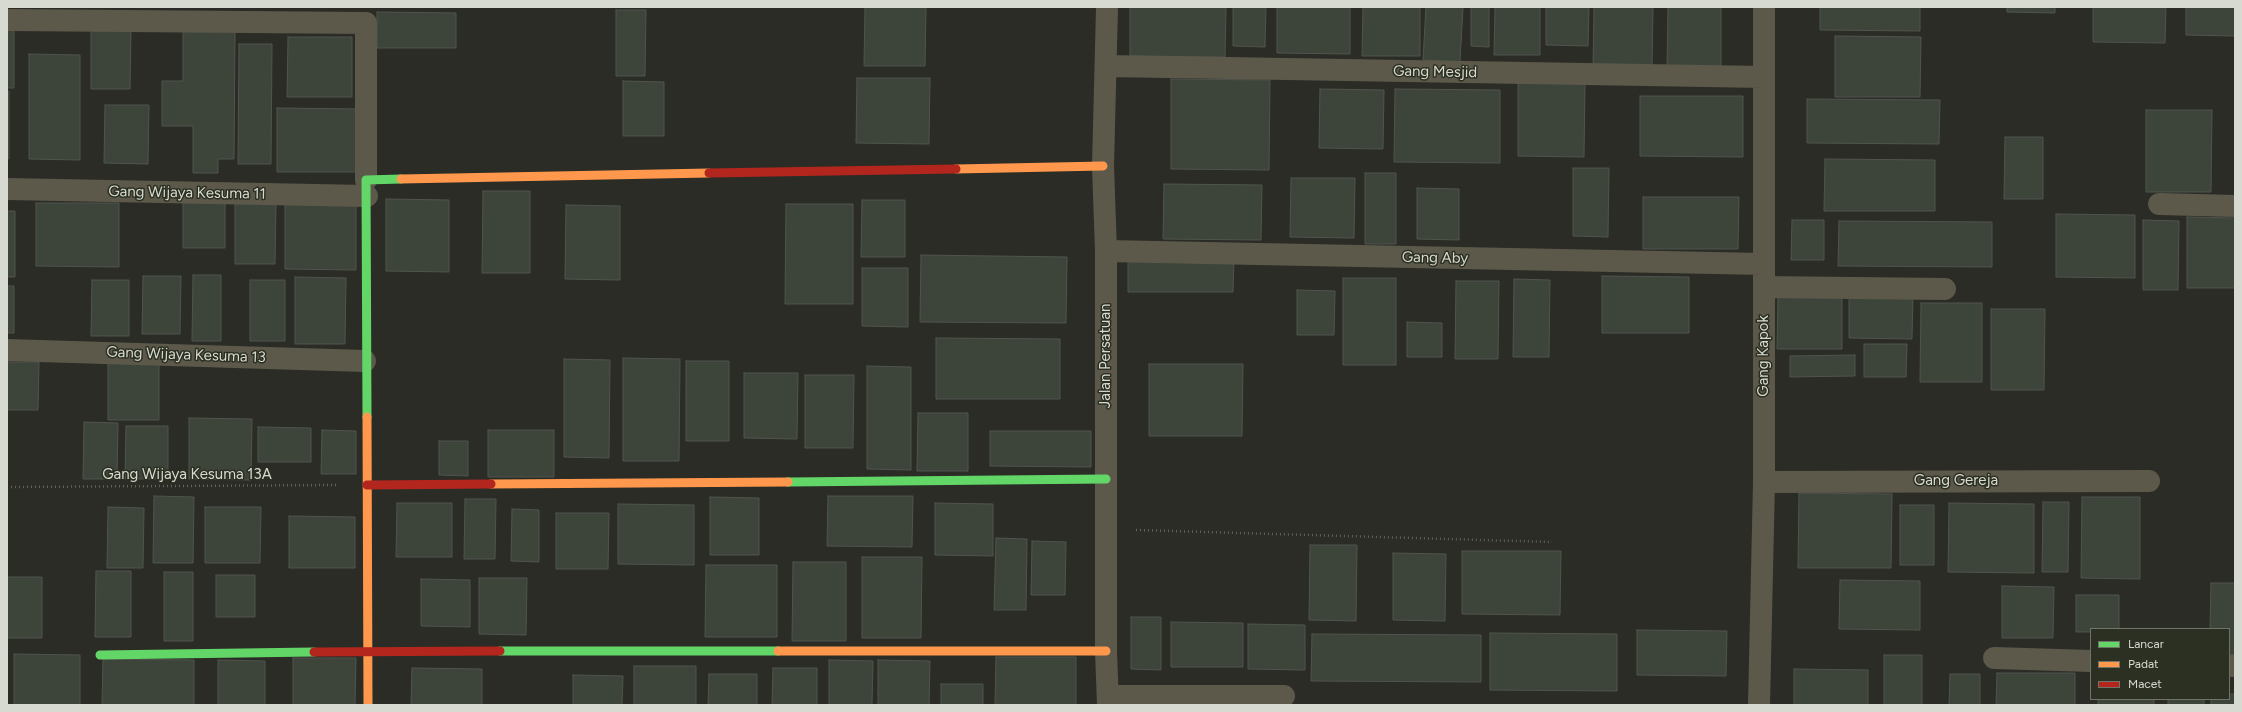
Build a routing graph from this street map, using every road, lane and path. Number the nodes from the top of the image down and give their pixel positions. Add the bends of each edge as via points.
1 (1107, 7) edge
2 (1764, 7) edge
3 (366, 15) edge
4 (7, 20) edge
5 (1107, 66) junction
6 (1764, 77) junction
7 (1103, 166) junction
8 (366, 188) junction
9 (7, 189) edge
10 (2159, 204) dead end
11 (2235, 206) edge
12 (1106, 251) junction
13 (1764, 264) junction
14 (1764, 287) junction
15 (1945, 289) dead end
16 (7, 350) edge
17 (365, 361) junction
18 (1106, 479) junction
19 (2149, 481) dead end
20 (1764, 482) junction
21 (367, 485) junction
22 (7, 487) edge
23 (1106, 529) junction
24 (1552, 542) dead end
25 (368, 651) junction
26 (1106, 651) junction
27 (100, 655) dead end
28 (1994, 658) dead end
29 (2090, 661) edge
30 (1284, 696) dead end
31 (1108, 700) edge
32 (368, 705) edge
33 (1759, 705) edge

1 - 5 street, Jalan Persatuan
2 - 6 street, Gang Kapok
3 - 4 street
3 - 8 street
5 - 6 street, Gang Mesjid
5 - 7 street, Jalan Persatuan
6 - 13 street, Gang Kapok
7 - 8 street
7 - 12 street, Jalan Persatuan
8 - 9 street, Gang Wijaya Kesuma 11
8 - 17 street
10 - 11 street
12 - 13 street, Gang Aby
12 - 18 street, Jalan Persatuan
13 - 14 street, Gang Kapok
14 - 15 street
14 - 20 street, Gang Kapok
16 - 17 street, Gang Wijaya Kesuma 13
17 - 21 street
18 - 21 street
18 - 23 street, Jalan Persatuan
19 - 20 street, Gang Gereja
20 - 33 street, Gang Kapok
21 - 22 path, Gang Wijaya Kesuma 13A
21 - 25 street
23 - 24 path
23 - 26 street, Jalan Persatuan
25 - 26 street
25 - 27 street
25 - 32 street
26 - 31 street, Jalan Persatuan
28 - 29 street
30 - 31 street

